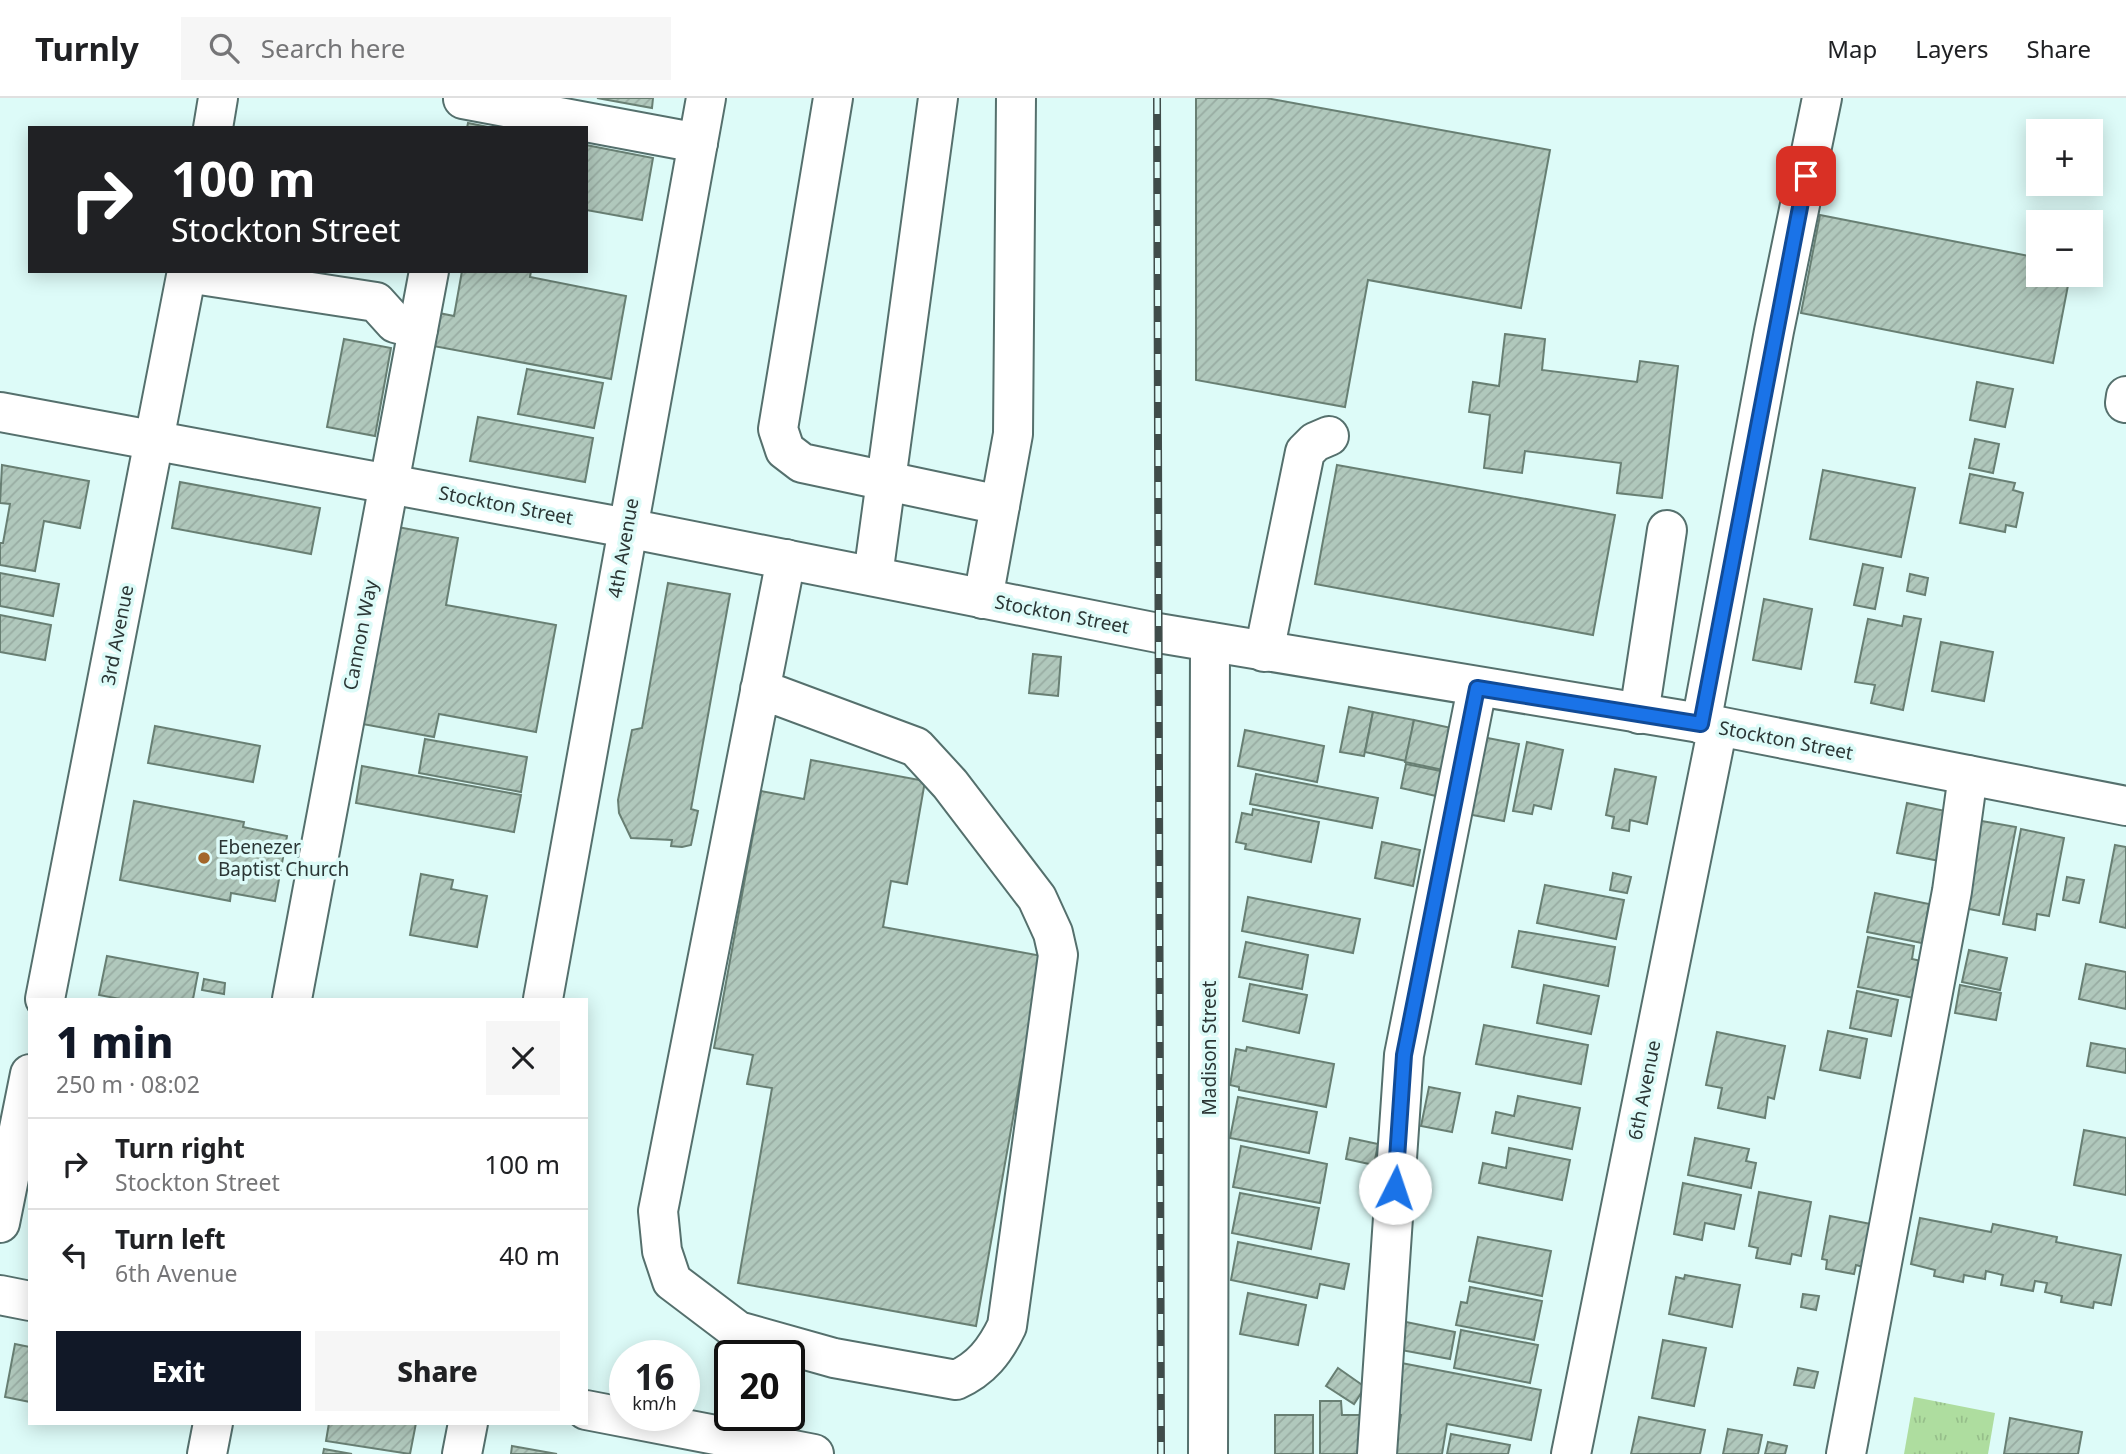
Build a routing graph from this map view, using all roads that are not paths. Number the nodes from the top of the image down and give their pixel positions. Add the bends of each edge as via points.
1 (218, 98) edge
2 (463, 98) edge
3 (706, 98) edge
4 (833, 98) edge
5 (937, 98) edge
6 (1016, 98) edge
7 (1822, 98) edge
8 (213, 126) edge
9 (457, 126) edge
10 (698, 143) junction
11 (187, 273) edge
12 (193, 273) edge
13 (429, 273) edge
14 (418, 329) junction
15 (0, 412) edge
16 (1329, 436) dead end
17 (156, 439) junction
18 (886, 481) junction
19 (388, 483) junction
20 (1000, 505) junction
21 (627, 528) junction
22 (1667, 530) dead end
23 (786, 559) junction
24 (873, 576) junction
25 (983, 598) junction
26 (1210, 642) junction
27 (1265, 652) junction
28 (1477, 688) junction
29 (760, 689) junction
30 (1639, 714) junction
31 (1709, 725) junction
32 (1968, 775) junction
33 (2126, 806) edge
34 (45, 998) edge
35 (292, 998) edge
36 (543, 998) edge
37 (28, 1084) edge
38 (0, 1223) edge
39 (0, 1295) edge
40 (28, 1301) edge
41 (588, 1411) edge
42 (213, 1425) edge
43 (468, 1425) edge
44 (704, 1444) edge
45 (207, 1454) edge
46 (461, 1454) edge
47 (814, 1454) edge
48 (1208, 1454) edge
49 (1377, 1454) edge
50 (1571, 1454) edge
51 (1846, 1454) edge

1 - 8 street
2 - 9 street
2 - 10 street
3 - 10 street, 4th Avenue
4 - 18 street via 778,429 785,450 802,463
5 - 18 street
6 - 20 street via 1013,434
7 - 31 street, 6th Avenue via 1774,331
10 - 21 street, 4th Avenue
11 - 17 street, 3rd Avenue
12 - 14 street via 376,302 395,323
13 - 14 street, Cannon Way
14 - 19 street, Cannon Way
15 - 17 street, Stockton Street
16 - 27 street via 1306,452
17 - 19 street, Stockton Street
17 - 34 street, 3rd Avenue
18 - 20 street
18 - 24 street
19 - 21 street, Stockton Street
19 - 35 street, Cannon Way
20 - 25 street
21 - 23 street, Stockton Street
21 - 36 street, 4th Avenue
22 - 30 street
23 - 24 street, Stockton Street
23 - 29 street
24 - 25 street, Stockton Street
25 - 26 street, Stockton Street
26 - 27 street, Stockton Street
26 - 48 street, Madison Street
27 - 28 street, Stockton Street
28 - 30 street, Stockton Street
28 - 49 street via 1404,1055
29 - 29 street via 658,1211 662,1251 672,1281 738,1331 834,1358 956,1380 973,1372 997,1348 1007,1326 1058,955 1053,933 1037,898 916,747
30 - 31 street, Stockton Street
31 - 32 street, Stockton Street
31 - 50 street, 6th Avenue
32 - 33 street, Stockton Street
32 - 51 street via 1952,891
37 - 38 street
39 - 40 street
41 - 44 street
42 - 45 street
43 - 46 street
44 - 47 street

